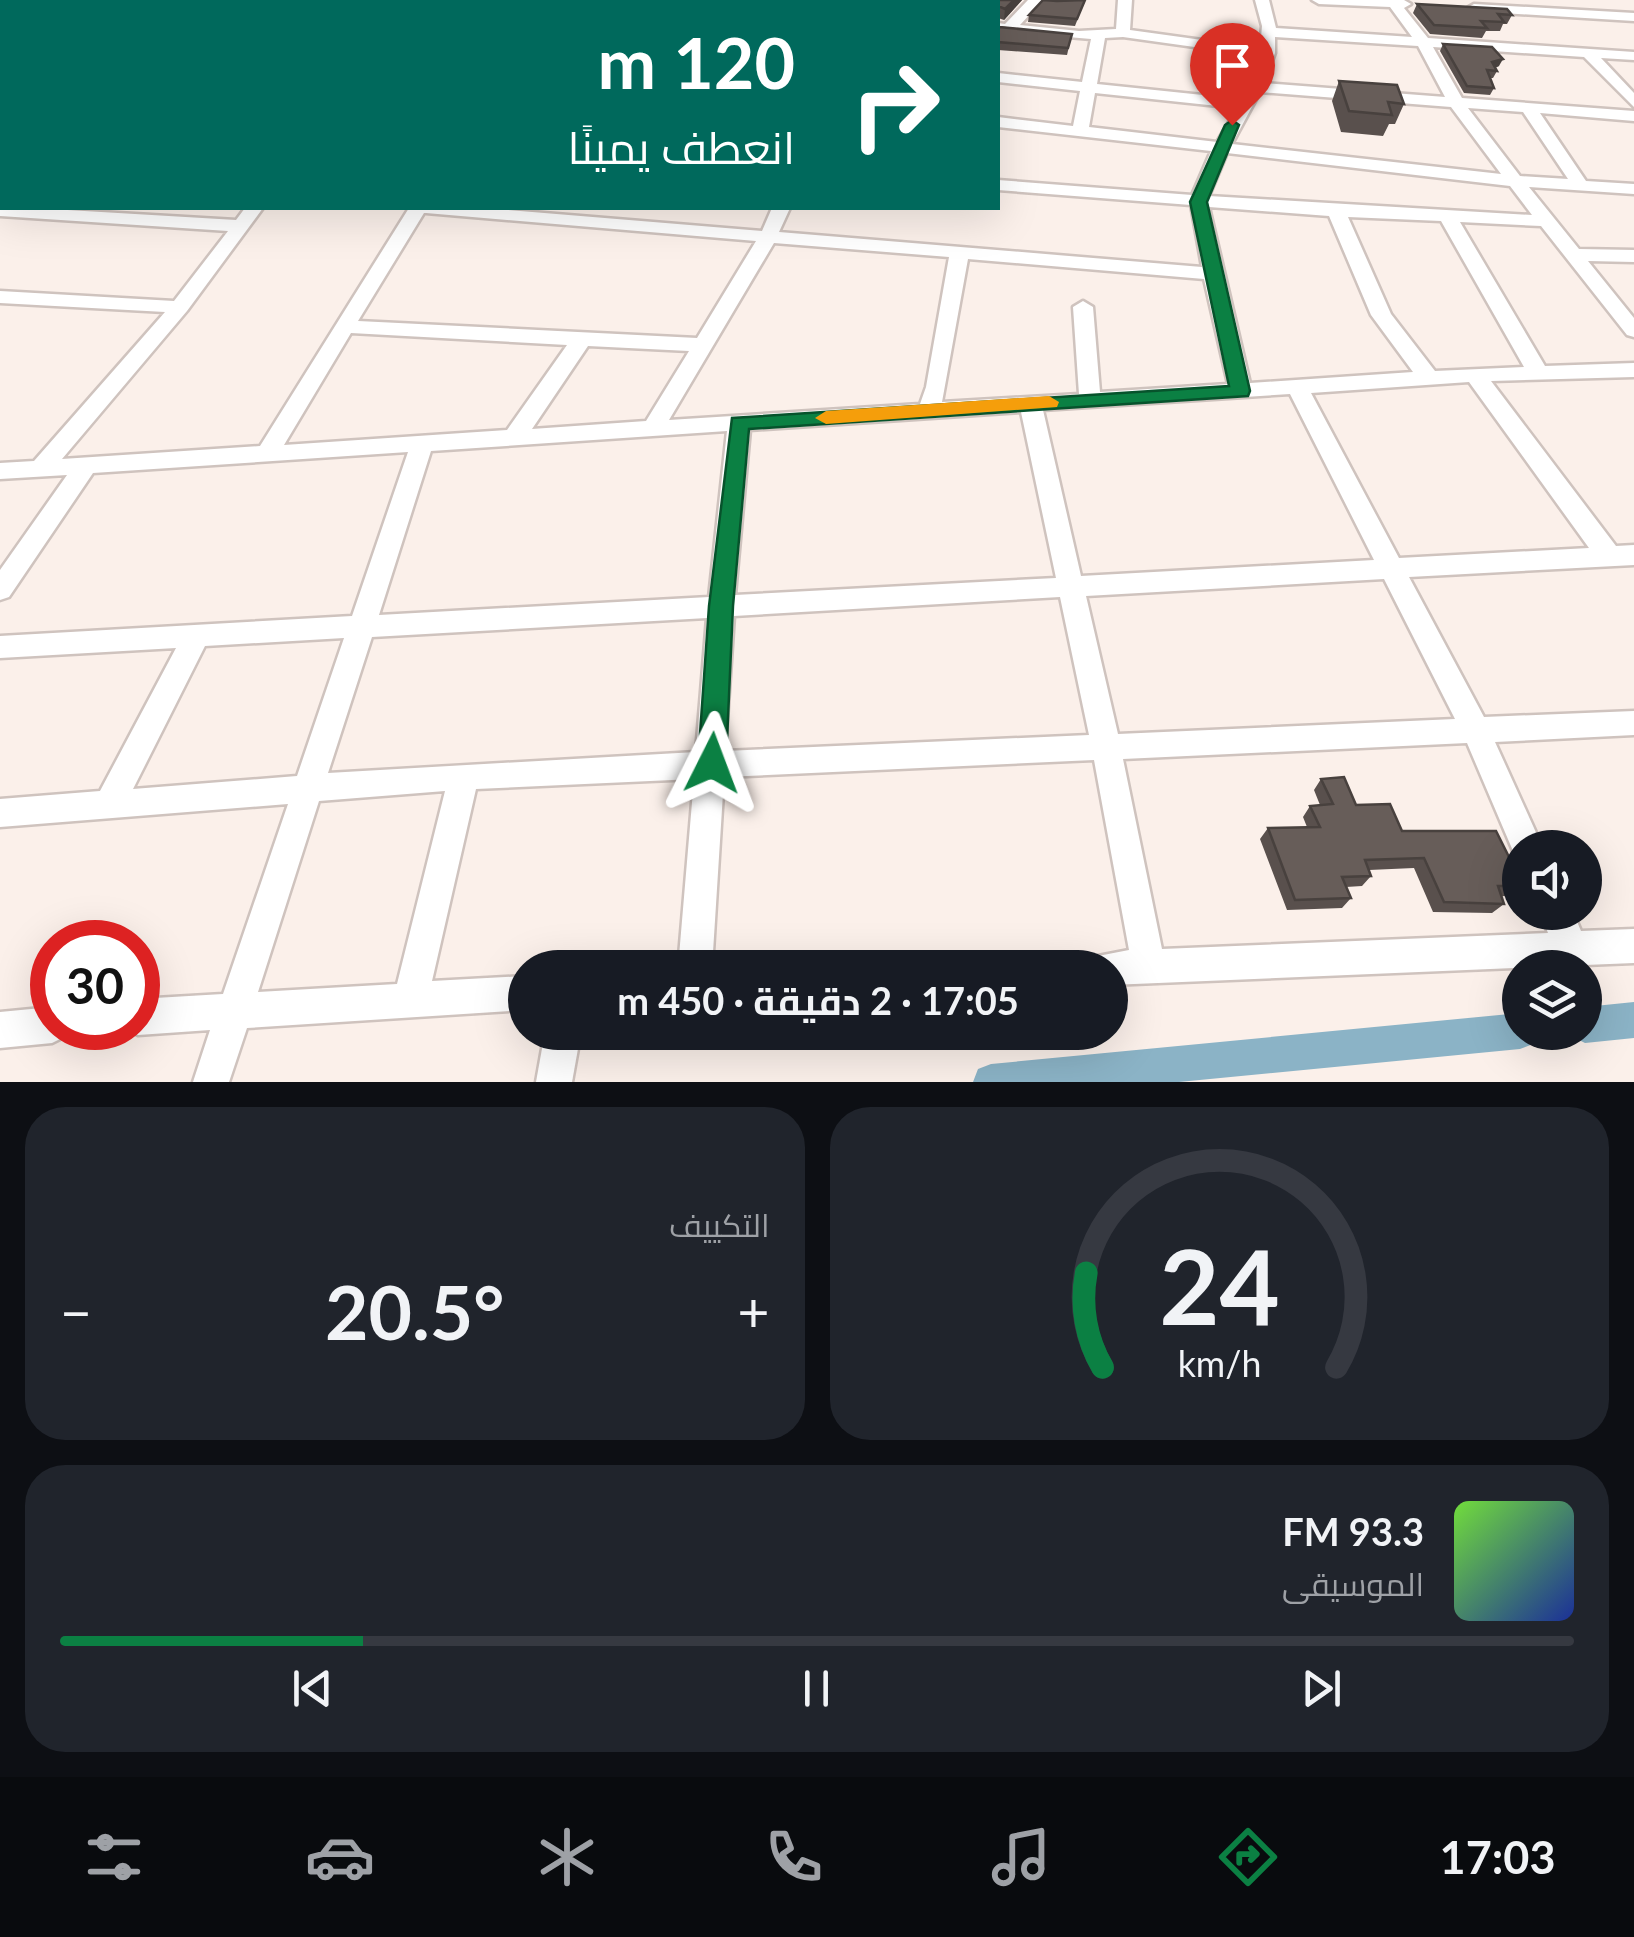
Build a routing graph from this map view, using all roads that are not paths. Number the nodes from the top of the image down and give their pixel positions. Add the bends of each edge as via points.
1 (1036, 0) edge
2 (1125, 0) edge
3 (1262, 0) edge
4 (1319, 0) edge
5 (1398, 3) edge
6 (1536, 6) edge
7 (1466, 8) edge
8 (1634, 17) edge
9 (1004, 28) edge
10 (1099, 32) junction
11 (1268, 32) junction
12 (1123, 33) junction
13 (1424, 43) junction
14 (1268, 53) junction
15 (1588, 53) junction
16 (1634, 56) edge
17 (1000, 78) edge
18 (1088, 86) junction
19 (1256, 87) junction
20 (1456, 102) junction
21 (1634, 102) edge
22 (1244, 104) junction
23 (1528, 108) junction
24 (1634, 116) edge
25 (1000, 122) edge
26 (1080, 130) junction
27 (1220, 146) junction
28 (1514, 181) junction
29 (1580, 184) junction
30 (1000, 185) edge
31 (1634, 189) edge
32 (1198, 202) junction
33 (14, 210) edge
34 (252, 210) edge
35 (417, 210) edge
36 (478, 210) edge
37 (660, 210) edge
38 (781, 210) edge
39 (1336, 211) junction
40 (557, 213) edge
41 (1448, 217) junction
42 (1547, 221) junction
43 (240, 226) junction
44 (649, 227) junction
45 (767, 239) junction
46 (959, 254) junction
47 (1573, 255) junction
48 (1634, 256) edge
49 (1215, 274) junction
50 (0, 297) edge
51 (1084, 307) dead end
52 (180, 308) junction
53 (346, 327) junction
54 (1634, 330) edge
55 (583, 336) junction
56 (701, 346) junction
57 (1634, 370) edge
58 (1538, 372) junction
59 (1475, 375) junction
60 (1429, 378) junction
61 (1298, 389) junction
62 (1240, 391) junction
63 (1090, 399) junction
64 (1030, 404) junction
65 (928, 411) junction
66 (739, 423) junction
67 (652, 430) junction
68 (513, 439) junction
69 (422, 444) junction
70 (268, 452) junction
71 (86, 466) junction
72 (40, 469) junction
73 (0, 471) edge
74 (1621, 556) edge
75 (1394, 568) junction
76 (1070, 586) junction
77 (0, 590) edge
78 (721, 606) junction
79 (365, 626) junction
80 (198, 633) junction
81 (0, 647) edge
82 (1634, 723) edge
83 (1476, 730) junction
84 (1106, 746) junction
85 (712, 763) junction
86 (464, 776) junction
87 (309, 786) junction
88 (110, 802) junction
89 (0, 813) edge
90 (1520, 830) edge
91 (1564, 930) edge
92 (1634, 946) edge
93 (1571, 947) junction
94 (696, 950) edge
95 (1148, 967) junction
96 (1128, 968) edge
97 (508, 994) edge
98 (410, 1000) junction
99 (236, 1008) junction
100 (160, 1015) edge
101 (30, 1027) edge
102 (0, 1030) edge
103 (559, 1050) edge
104 (212, 1082) edge
105 (554, 1082) edge

1 - 9 street
2 - 12 street
3 - 11 street
4 - 5 street
5 - 13 street
6 - 7 street
6 - 8 street
9 - 10 street
10 - 12 street
10 - 18 street
11 - 13 street
11 - 14 street
12 - 14 street
13 - 15 street
13 - 20 street
14 - 19 street
15 - 16 street
15 - 21 street
17 - 18 street
18 - 22 street
18 - 26 street
19 - 20 street
19 - 22 street
20 - 23 street
20 - 28 street
22 - 27 street
23 - 24 street
23 - 29 street
25 - 26 street
26 - 27 street
27 - 28 street
27 - 32 street
28 - 29 street
28 - 42 street
29 - 31 street
30 - 32 street
32 - 39 street
32 - 49 street
33 - 43 street
34 - 43 street
35 - 53 street
36 - 40 street
37 - 44 street
38 - 45 street
39 - 41 street
39 - 60 street via 1381,314
40 - 44 street
41 - 42 street
41 - 58 street
42 - 47 street
43 - 52 street
44 - 45 street
45 - 46 street
45 - 56 street
46 - 49 street
46 - 65 street
47 - 48 street
47 - 54 street
49 - 62 street
50 - 52 street
51 - 63 street
52 - 72 street
53 - 55 street
53 - 70 street
55 - 56 street
55 - 68 street
56 - 67 street
57 - 58 street
58 - 59 street
59 - 60 street
59 - 74 street
60 - 61 street
61 - 62 street
61 - 75 street
62 - 63 street
63 - 64 street
64 - 65 street
64 - 76 street
65 - 66 street
66 - 67 street
66 - 78 street
67 - 68 street
68 - 69 street
69 - 70 street
69 - 79 street
70 - 71 street
71 - 72 street
71 - 77 street
72 - 73 street
74 - 75 street
75 - 76 street
75 - 83 street
76 - 78 street
76 - 84 street
78 - 79 street
78 - 85 street
79 - 80 street
79 - 87 street
80 - 81 street
80 - 88 street
82 - 83 street
83 - 84 street
83 - 90 street
84 - 85 street
84 - 95 street
85 - 86 street
85 - 94 street
86 - 87 street
86 - 98 street
87 - 88 street
87 - 99 street
88 - 89 street
91 - 93 street
92 - 93 street
93 - 95 street
95 - 96 street
97 - 98 street
98 - 99 street
99 - 100 street
99 - 104 street
101 - 102 street
103 - 105 street

